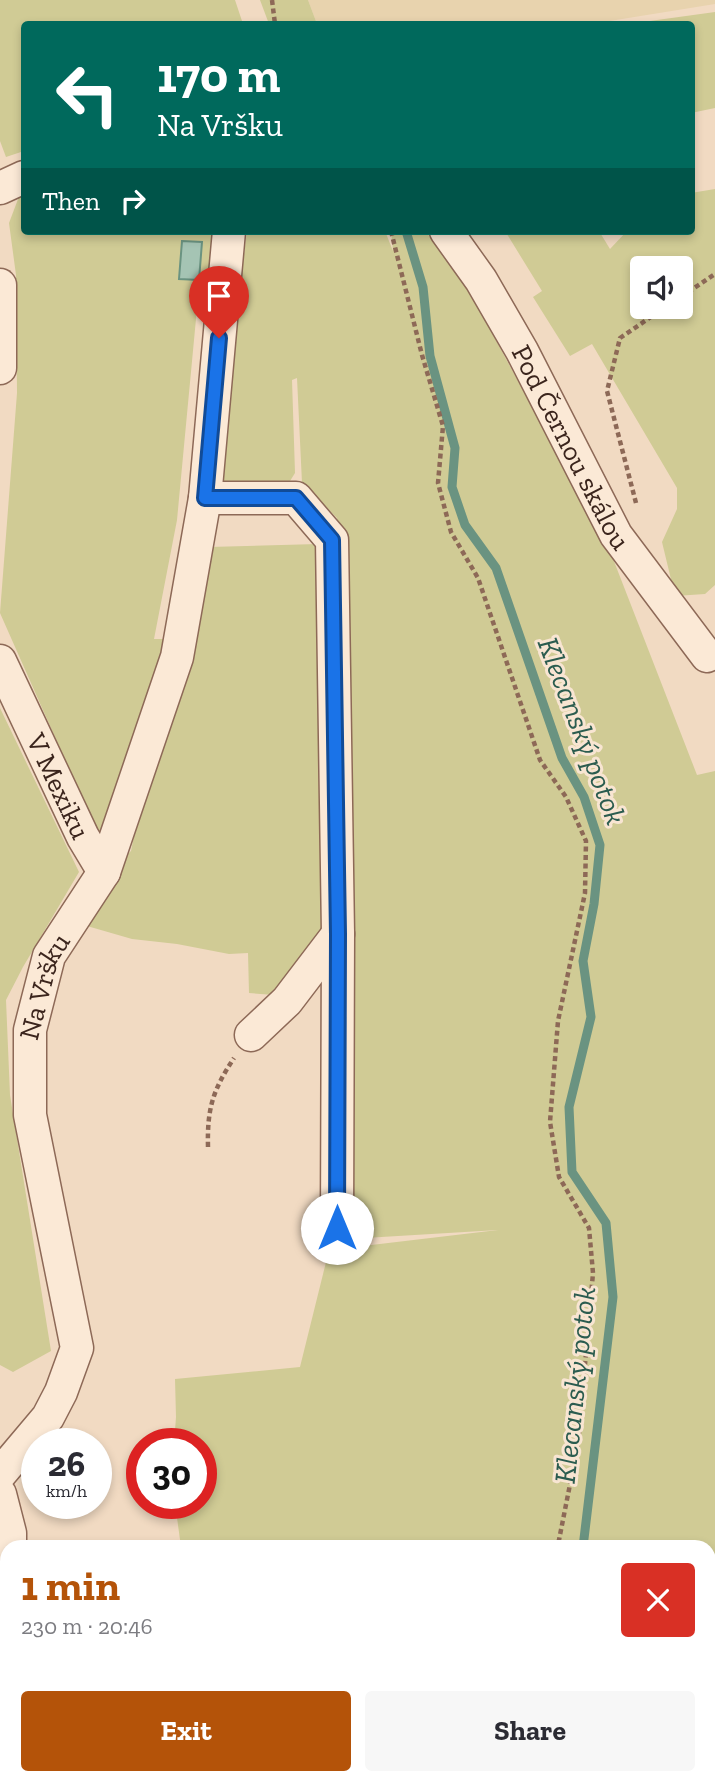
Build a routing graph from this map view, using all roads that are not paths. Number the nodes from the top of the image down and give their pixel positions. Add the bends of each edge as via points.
1 (229, 235) edge
2 (449, 235) edge
3 (0, 285) edge
4 (0, 368) edge
5 (205, 498) junction
6 (706, 656) dead end
7 (0, 661) edge
8 (104, 872) junction
9 (338, 934) junction
10 (251, 1035) road end
11 (337, 1228) dead end
12 (0, 1474) edge
13 (0, 1494) edge
14 (10, 1540) edge

1 - 5 street, Na Vršku
2 - 6 street, Pod Černou skálou via 522,351 616,534
3 - 4 street
5 - 8 street, Na Vršku via 177,657
5 - 9 street via 296,498 332,540
7 - 8 street, V Mexiku
8 - 12 street, Na Vršku via 49,956 30,1030 30,1115 77,1348 48,1417
9 - 10 street via 287,1001
9 - 11 street
13 - 14 street

